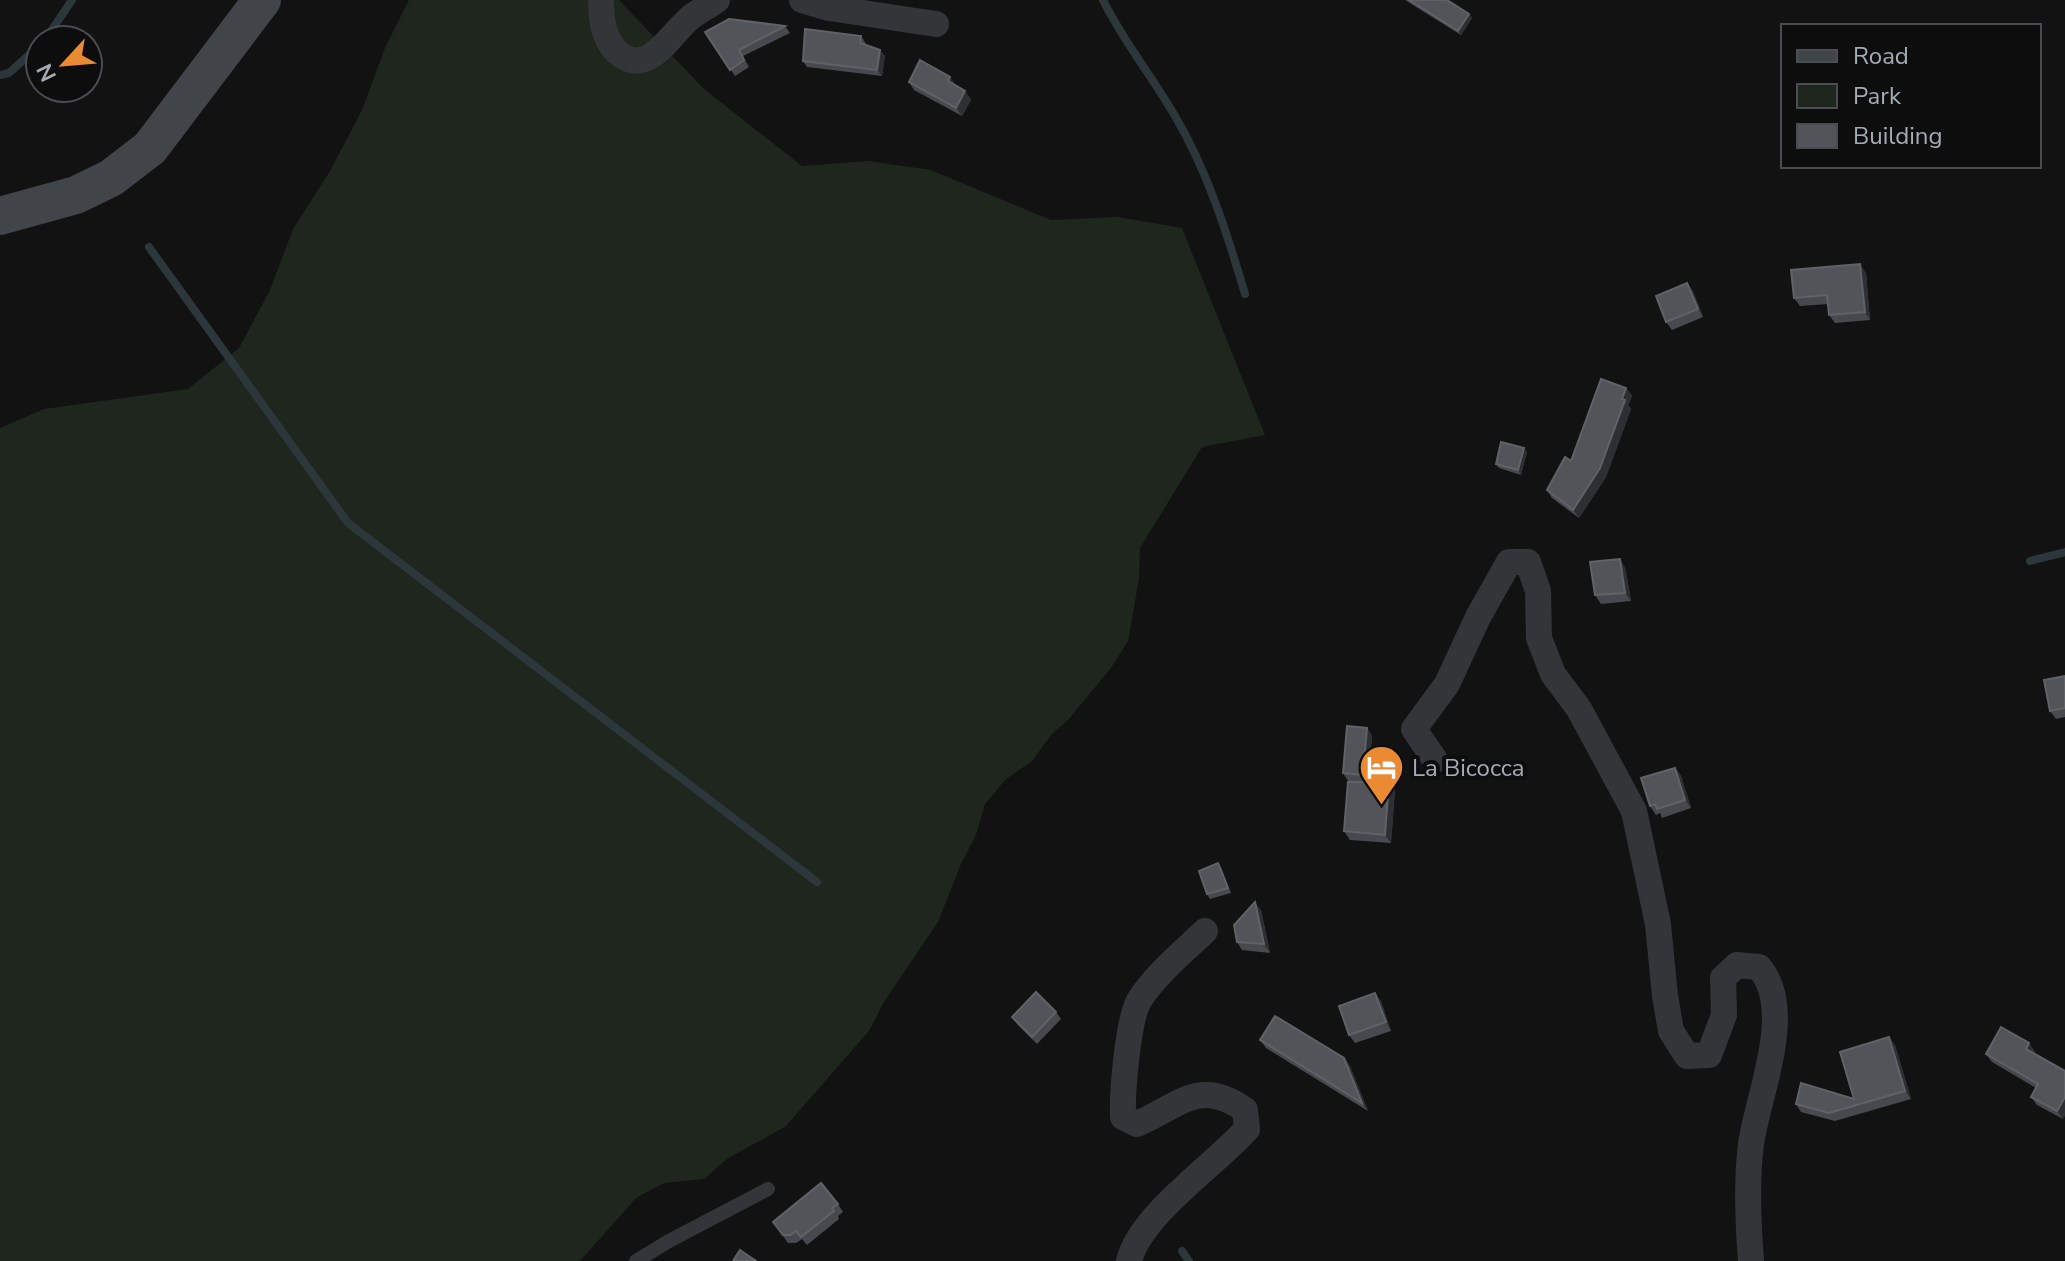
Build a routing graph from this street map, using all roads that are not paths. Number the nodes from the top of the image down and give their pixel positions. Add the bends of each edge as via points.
1 (262, 0) edge
2 (601, 0) edge
3 (717, 0) edge
4 (802, 0) edge
5 (936, 24) dead end
6 (0, 216) edge
7 (1435, 760) dead end
8 (1205, 931) dead end
9 (768, 1189) dead end
10 (636, 1261) edge
11 (1129, 1261) edge
12 (1751, 1261) edge

1 - 6 street via 150,148 111,178 76,195
2 - 3 street via 601,21 615,49 627,59 643,61
4 - 5 street
7 - 12 street via 1414,729 1447,684 1509,562 1528,562 1538,591 1539,638 1553,674 1579,709 1634,811 1658,924 1671,1031 1687,1056 1709,1055 1724,1015 1723,978 1737,965 1759,967 1770,980 1776,1033 1751,1145
8 - 11 street via 1138,1002 1127,1053 1123,1117 1137,1124 1179,1099 1227,1097 1245,1110 1247,1129 1175,1195 1132,1247
9 - 10 lane

